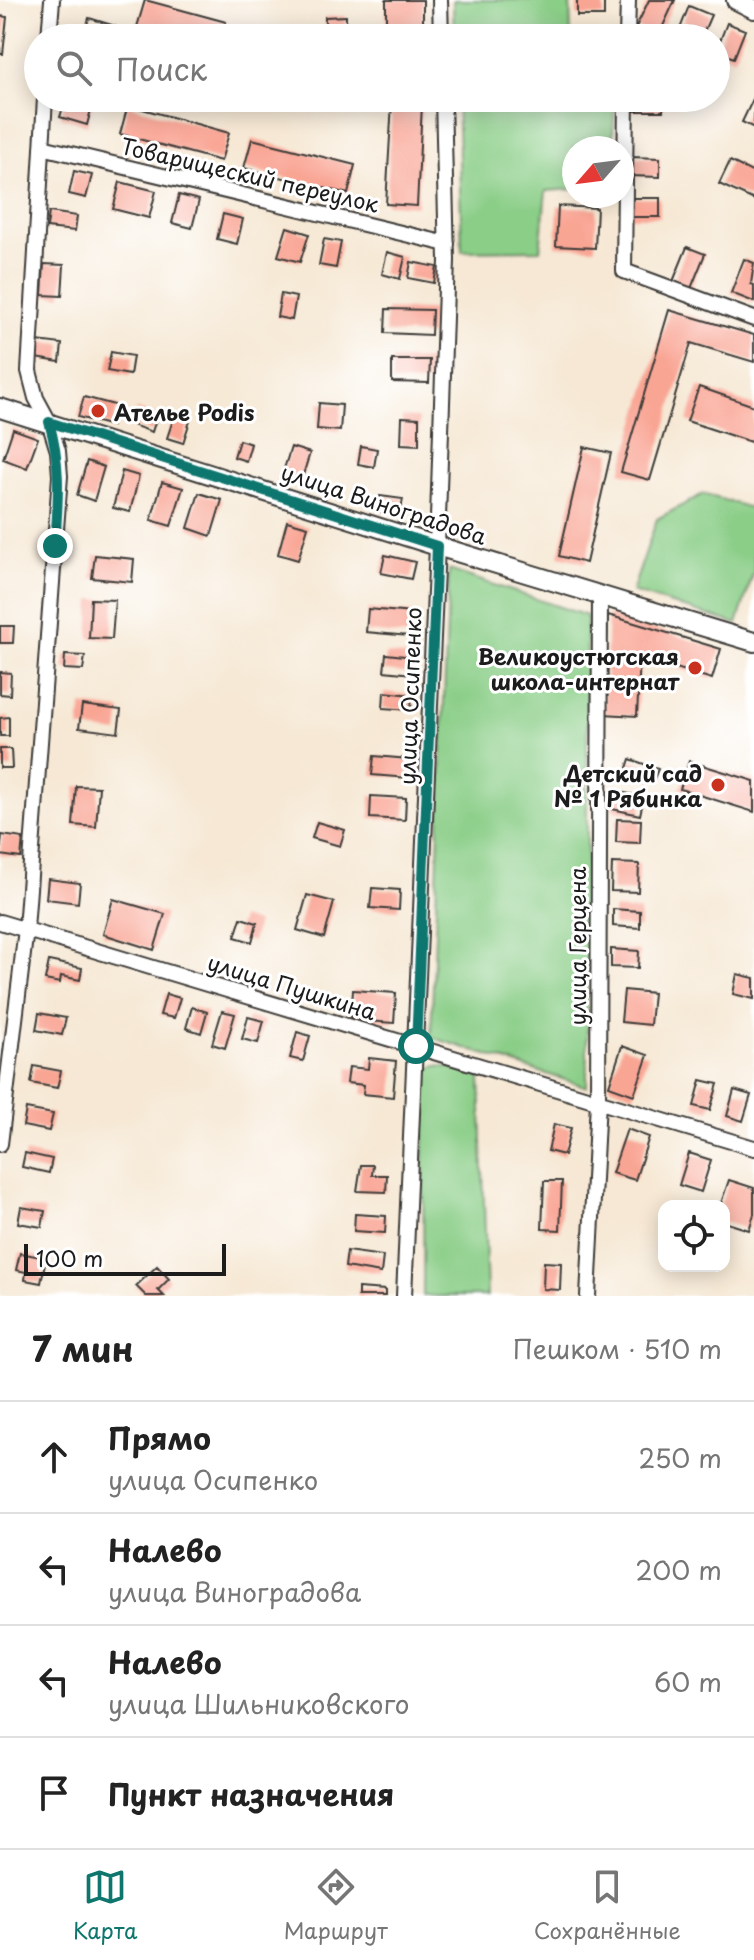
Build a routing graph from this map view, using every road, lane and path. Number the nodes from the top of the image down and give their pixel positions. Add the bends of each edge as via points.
1 (52, 0) edge
2 (440, 0) edge
3 (628, 0) edge
4 (736, 0) edge
5 (754, 9) edge
6 (50, 24) edge
7 (441, 24) edge
8 (627, 24) edge
9 (44, 112) edge
10 (443, 112) edge
11 (626, 112) edge
12 (42, 147) junction
13 (447, 244) junction
14 (754, 319) edge
15 (0, 408) edge
16 (49, 422) junction
17 (437, 546) junction
18 (600, 595) junction
19 (754, 642) edge
20 (0, 922) edge
21 (26, 929) junction
22 (416, 1046) junction
23 (598, 1101) junction
24 (0, 1144) edge
25 (754, 1148) edge
26 (404, 1296) edge
27 (588, 1296) edge

1 - 6 street
2 - 7 street
3 - 8 street
4 - 5 street
9 - 12 street
10 - 13 street, улица Осипенко
11 - 14 street via 624,271
12 - 13 street, Товарищеский переулок
12 - 16 street via 29,371
13 - 17 street, улица Осипенко
15 - 16 street, улица Виноградова
16 - 17 street, улица Виноградова
16 - 21 street via 60,476
17 - 18 street, улица Виноградова
17 - 22 street, улица Осипенко
18 - 19 street, улица Виноградова
18 - 23 street, улица Герцена
20 - 21 street, улица Пушкина
21 - 22 street, улица Пушкина
21 - 24 street
22 - 23 street, улица Пушкина
22 - 26 street, улица Осипенко
23 - 25 street, улица Пушкина
23 - 27 street, улица Герцена

